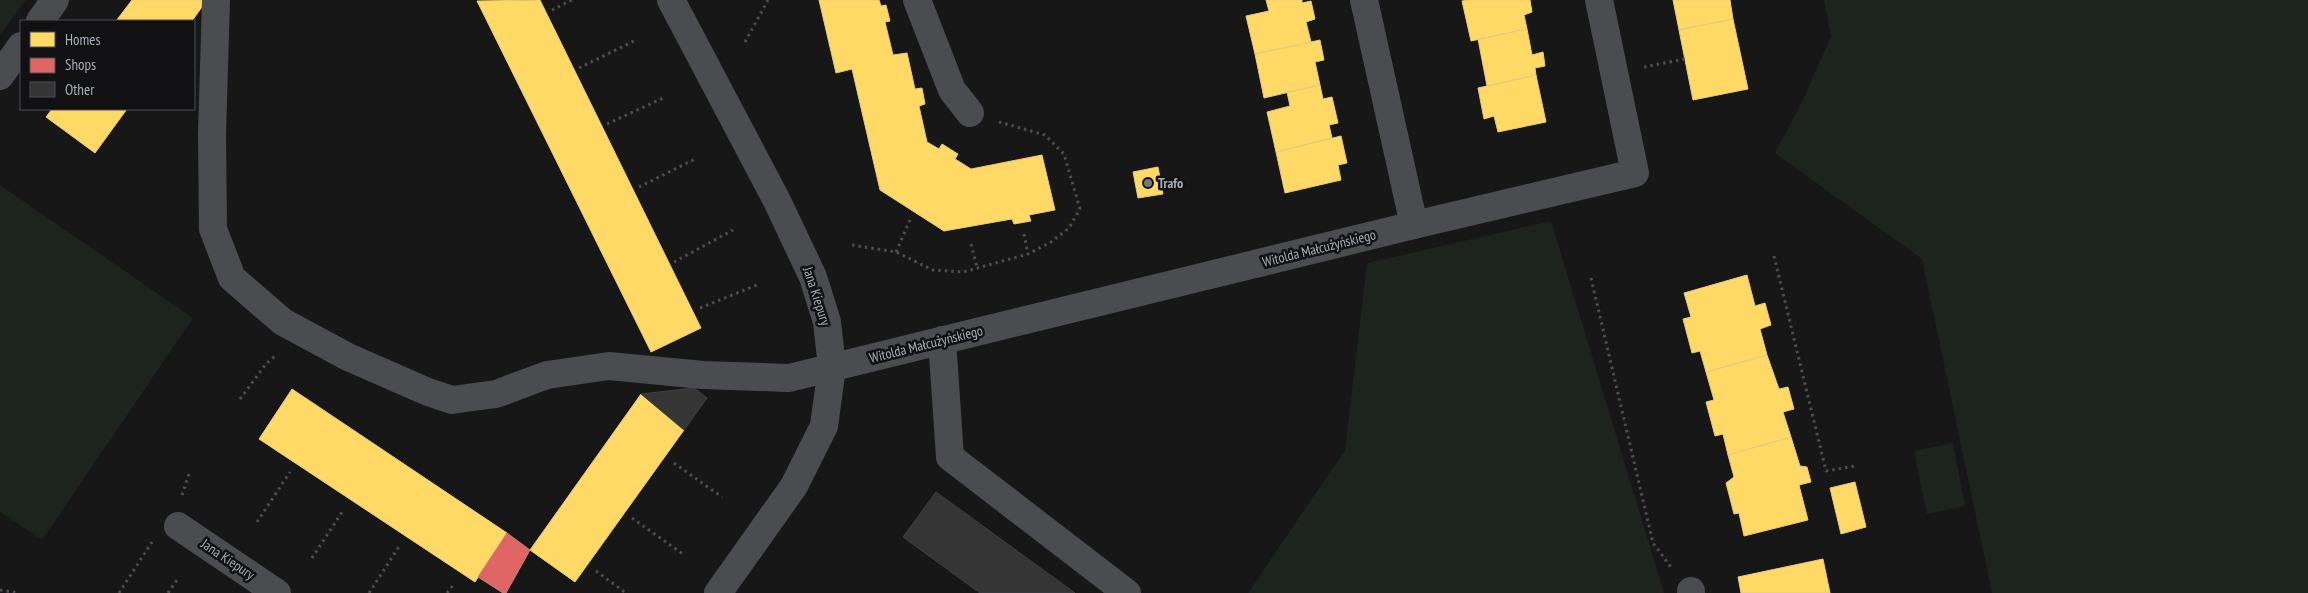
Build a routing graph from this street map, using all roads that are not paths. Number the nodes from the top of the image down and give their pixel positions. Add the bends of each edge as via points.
1 (55, 0) edge
2 (216, 0) edge
3 (671, 0) edge
4 (918, 0) edge
5 (1364, 0) edge
6 (1600, 0) edge
7 (41, 20) edge
8 (20, 47) edge
9 (0, 76) edge
10 (970, 112) road end
11 (1414, 225) junction
12 (942, 340) junction
13 (832, 367) junction
14 (178, 526) dead end
15 (278, 593) edge
16 (718, 593) edge
17 (1127, 593) edge

1 - 7 street
2 - 13 street, Witolda Małcużyńskiego via 213,228 232,278 283,322 366,365 452,400 496,394 547,375 608,366 703,375 790,378
3 - 13 street, Jana Kiepury via 777,200 813,277 827,322
4 - 10 street via 952,90
5 - 11 street
6 - 11 street, Witolda Małcużyńskiego via 1635,173
8 - 9 street
11 - 12 street, Witolda Małcużyńskiego
12 - 13 street, Witolda Małcużyńskiego
12 - 17 street via 950,457
13 - 16 street, Jana Kiepury via 824,426 794,486
14 - 15 street, Jana Kiepury

